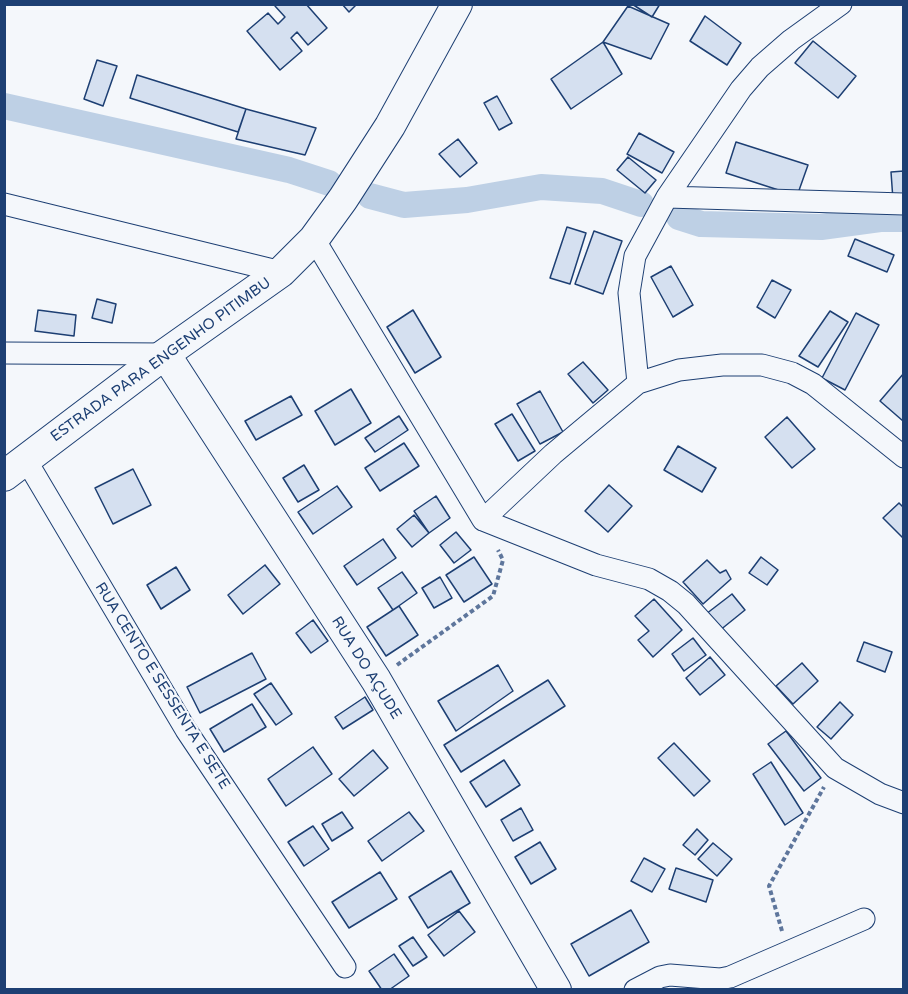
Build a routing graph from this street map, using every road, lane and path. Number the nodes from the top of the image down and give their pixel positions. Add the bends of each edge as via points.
1 (457, 4) edge
2 (840, 4) edge
3 (667, 197) junction
4 (4, 204) edge
5 (903, 204) edge
6 (314, 239) junction
7 (281, 272) junction
8 (4, 353) edge
9 (165, 354) junction
10 (638, 383) junction
11 (903, 457) edge
12 (15, 468) edge
13 (483, 520) junction
14 (376, 680) junction
15 (835, 768) junction
16 (903, 803) edge
17 (864, 919) dead end
18 (788, 952) junction
19 (345, 967) dead end
20 (556, 990) edge
21 (635, 990) edge

1 - 6 street, ESTRADA PARA ENGENHO PITIMBU via 390,126
2 - 3 street via 760,67
3 - 5 street
3 - 10 street via 635,256 630,277 628,293
4 - 7 street
6 - 7 street, ESTRADA PARA ENGENHO PITIMBU
6 - 13 street
7 - 9 street, ESTRADA PARA ENGENHO PITIMBU
8 - 9 street
9 - 12 street, ESTRADA PARA ENGENHO PITIMBU
9 - 14 street, RUA DO AÇUDE
10 - 11 street via 679,370 722,365 762,365 792,373 813,384
10 - 13 street via 553,454
12 - 19 street, RUA CENTO E SESSENTA E SETE
13 - 14 path via 503,560 493,596
13 - 15 street via 596,565 649,579 670,591
14 - 20 street, RUA DO AÇUDE
15 - 16 street
15 - 18 path via 769,885
17 - 18 street
18 - 21 street via 729,977 670,975

